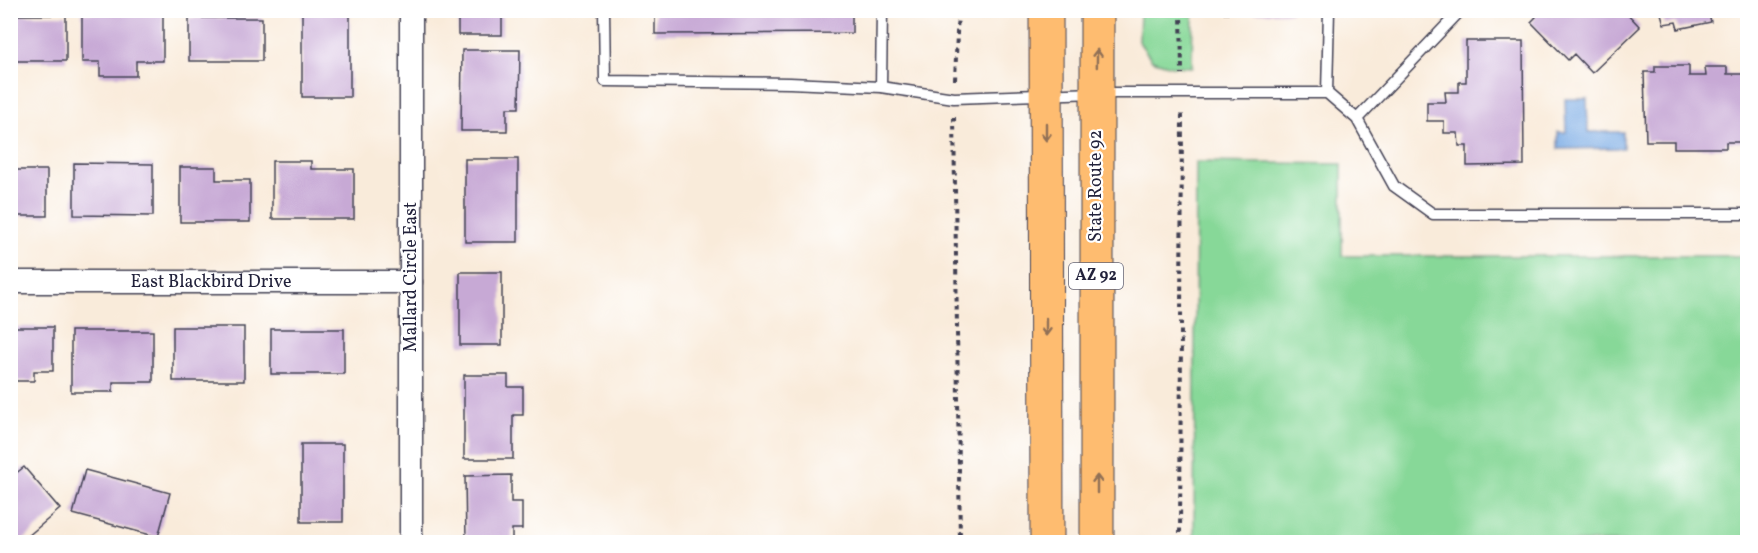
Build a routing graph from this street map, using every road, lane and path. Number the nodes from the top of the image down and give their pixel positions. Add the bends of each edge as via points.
1 (411, 10) edge
2 (604, 10) edge
3 (882, 10) edge
4 (958, 10) edge
5 (1046, 10) edge
6 (1097, 10) edge
7 (1181, 10) edge
8 (1329, 10) edge
9 (1461, 10) edge
10 (881, 87) junction
11 (1096, 93) junction
12 (1182, 93) junction
13 (1327, 93) junction
14 (1046, 94) junction
15 (954, 98) junction
16 (1357, 119) junction
17 (1748, 214) edge
18 (10, 282) edge
19 (411, 282) junction
20 (411, 543) edge
21 (960, 543) edge
22 (1047, 543) edge
23 (1097, 543) edge
24 (1180, 543) edge

1 - 19 street, Mallard Circle East
2 - 10 lane via 605,81
3 - 10 lane
4 - 15 path
5 - 14 main road, AZ 92
11 -> 6 main road, State Route 92 / AZ 92
7 - 12 path
8 - 13 lane
9 - 16 lane
10 - 15 lane
11 - 12 lane
11 - 14 lane
23 -> 11 main road, State Route 92 / AZ 92
12 - 13 lane
12 - 24 path
13 - 16 lane
14 - 15 lane
14 -> 22 main road, AZ 92
15 - 21 path
16 - 17 lane via 1394,186 1433,214
18 - 19 street, East Blackbird Drive
19 - 20 street, Mallard Circle East

